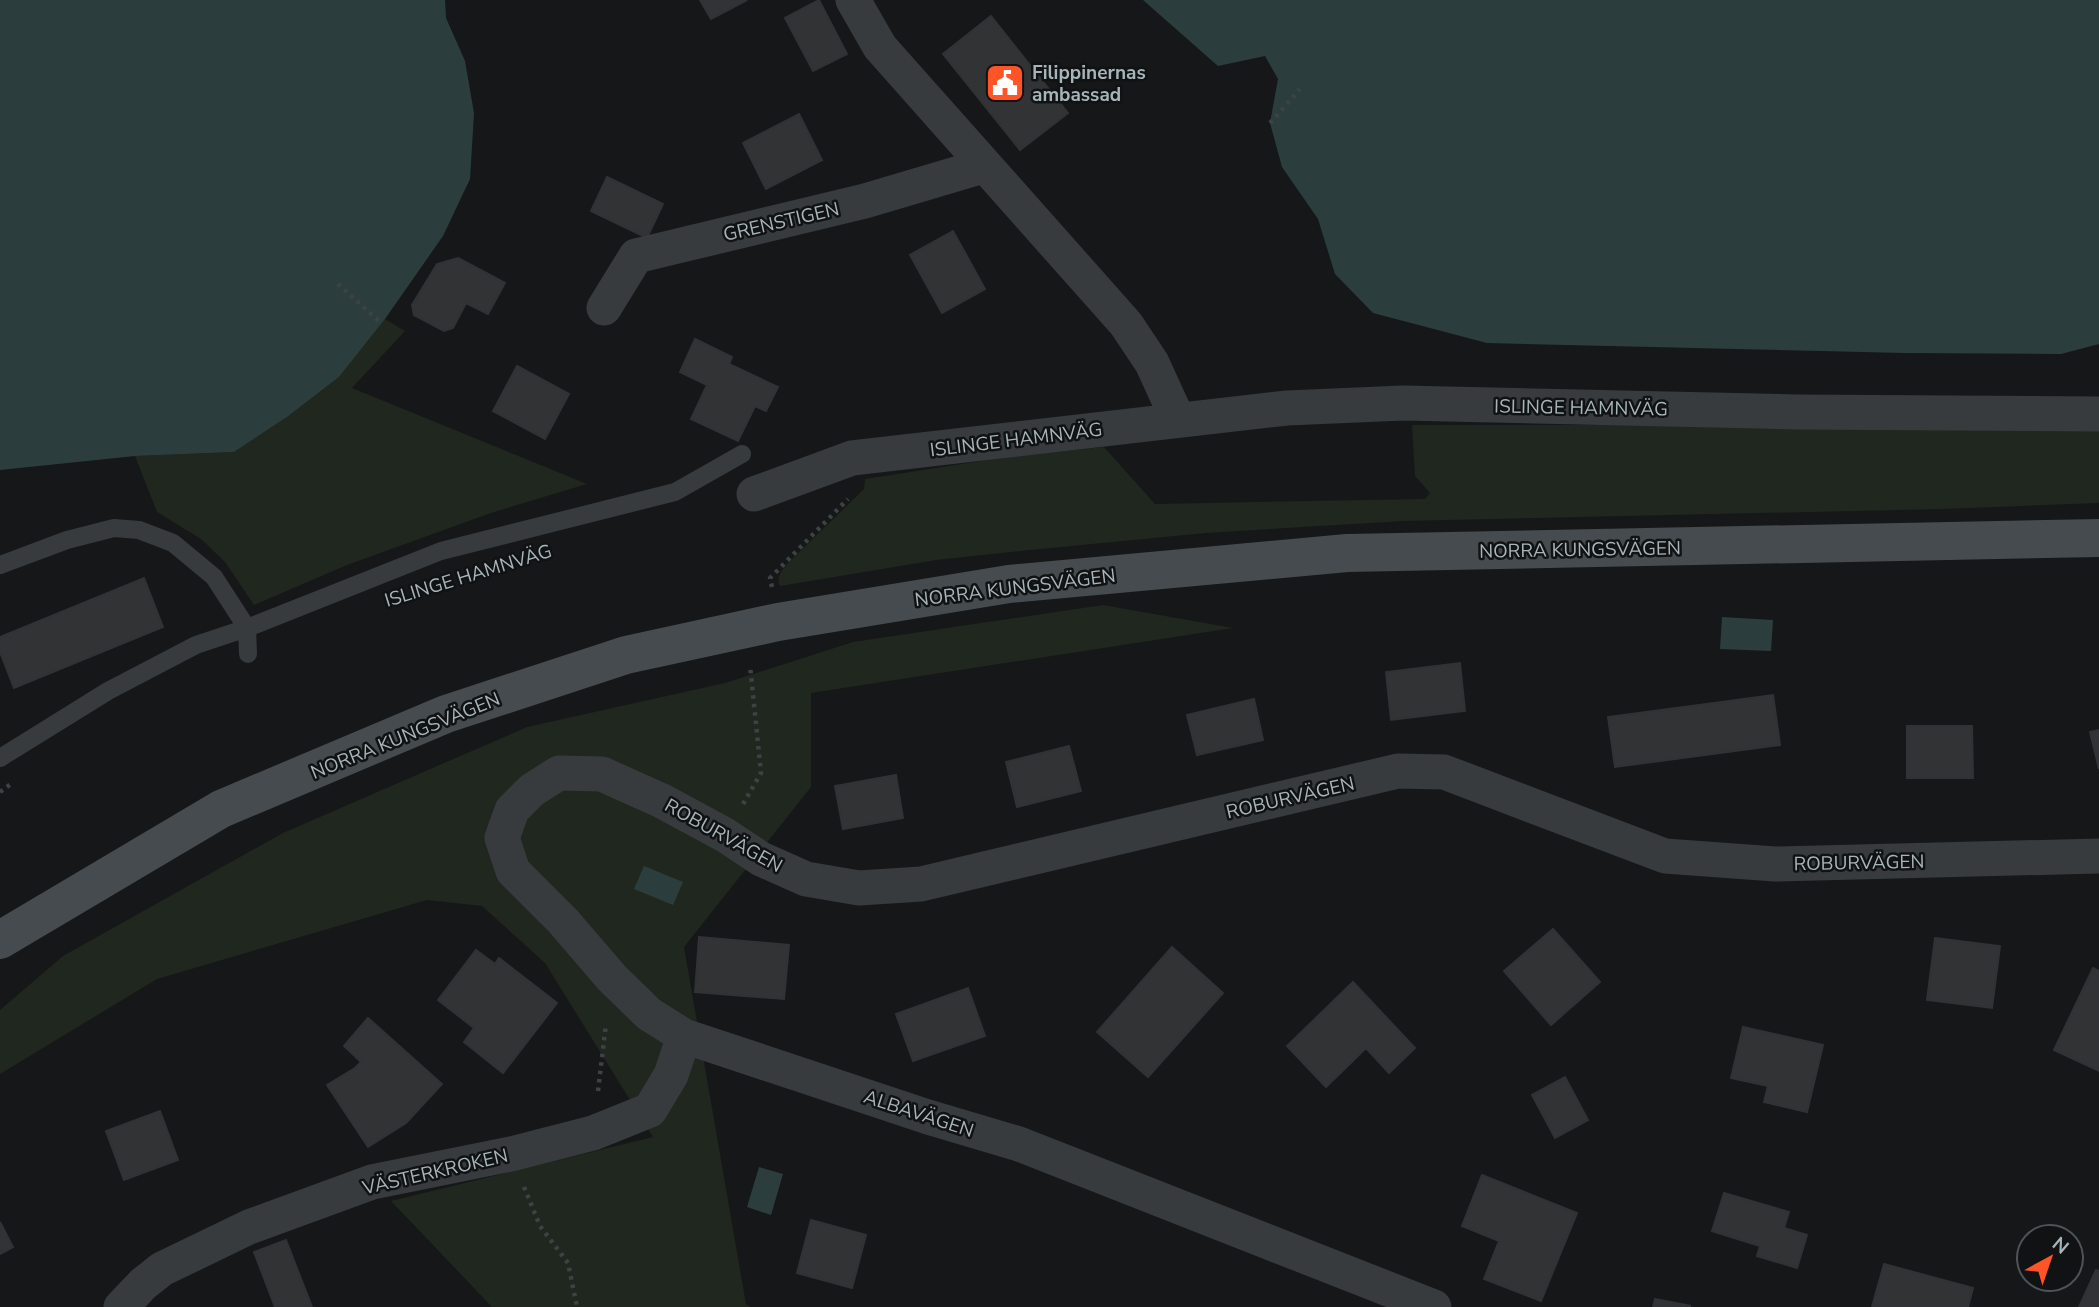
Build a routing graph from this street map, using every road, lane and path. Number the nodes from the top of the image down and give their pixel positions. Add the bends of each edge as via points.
1 (853, 0) edge
2 (1300, 89) dead end
3 (1270, 123) dead end
4 (983, 166) junction
5 (338, 284) dead end
6 (604, 308) dead end
7 (380, 322) dead end
8 (2099, 414) edge
9 (1178, 420) junction
10 (742, 454) dead end
11 (852, 458) junction
12 (754, 494) dead end
13 (2099, 538) edge
14 (0, 565) edge
15 (778, 622) junction
16 (247, 628) junction
17 (248, 654) dead end
18 (750, 661) dead end
19 (0, 758) edge
20 (22, 777) dead end
21 (0, 792) edge
22 (512, 810) joint
23 (725, 835) junction
24 (2099, 856) edge
25 (0, 940) edge
26 (612, 978) junction
27 (684, 1036) junction
28 (593, 1133) junction
29 (511, 1154) junction
30 (121, 1307) edge
31 (577, 1307) edge
32 (1434, 1307) edge

1 - 4 street via 880,47
2 - 3 path
4 - 6 street, GRENSTIGEN via 865,201 636,256
4 - 9 street via 1126,324 1152,363
5 - 7 path
8 - 9 street, ISLINGE HAMNVÄG via 1404,403 1287,408
9 - 11 street, ISLINGE HAMNVÄG
10 - 16 lane, ISLINGE HAMNVÄG via 675,492 441,551
11 - 12 street, ISLINGE HAMNVÄG
11 - 15 path via 855,492 770,578
13 - 15 main road, NORRA KUNGSVÄGEN via 1347,553 1009,584
14 - 16 lane via 66,540 114,528 139,530 173,543 214,577
15 - 25 main road, NORRA KUNGSVÄGEN via 626,655 446,714 221,809
16 - 17 lane
16 - 19 lane, ISLINGE HAMNVÄG via 185,650
18 - 23 path via 761,773
20 - 21 path
22 - 23 street, ROBURVÄGEN via 531,790 559,773 602,774
22 - 26 street, ALBAVÄGEN via 502,838 513,871
23 - 24 street, ROBURVÄGEN via 761,859 806,879 859,888 921,884 1398,772 1444,772 1665,856 1775,864
26 - 27 street, ALBAVÄGEN via 649,1014
26 - 28 path
27 - 28 street, VÄSTERKROKEN via 671,1075 650,1110
27 - 32 street, ALBAVÄGEN via 1019,1144
28 - 29 street, VÄSTERKROKEN
29 - 30 street, VÄSTERKROKEN via 372,1182 249,1227 162,1269
29 - 31 path via 540,1227 568,1263

